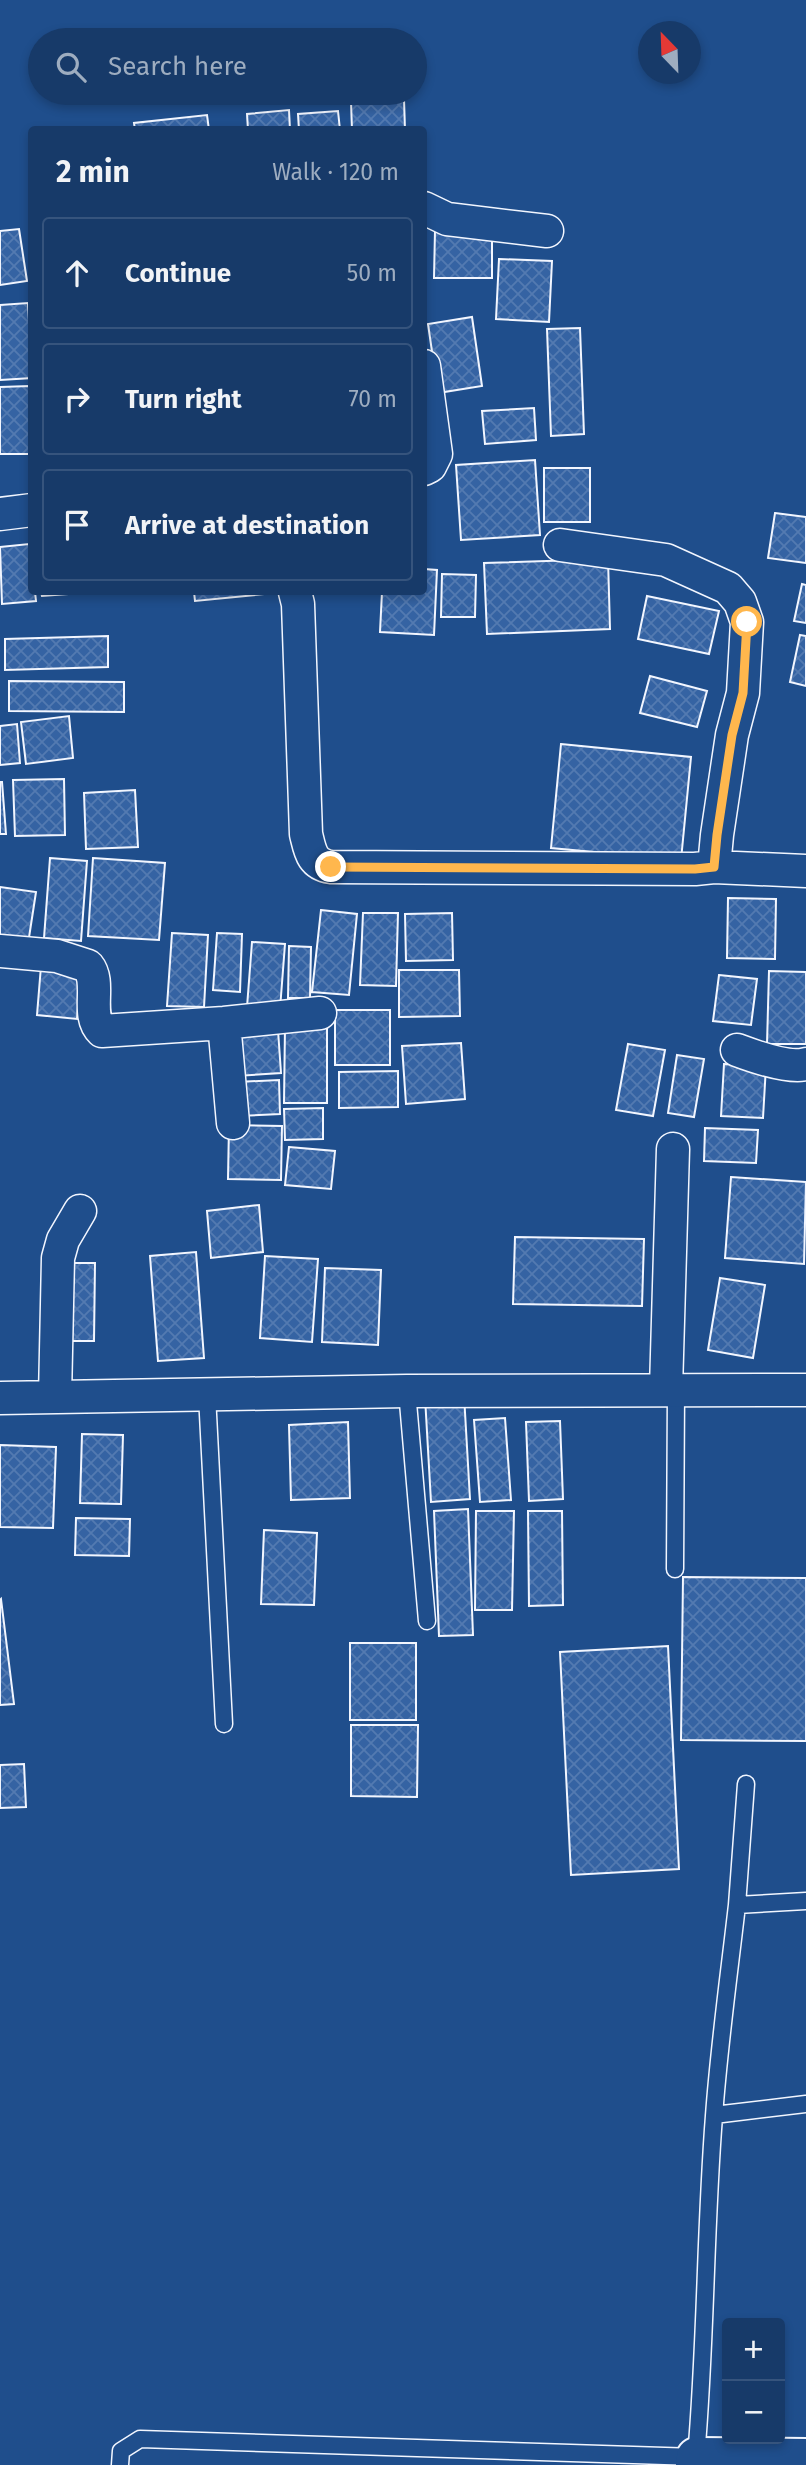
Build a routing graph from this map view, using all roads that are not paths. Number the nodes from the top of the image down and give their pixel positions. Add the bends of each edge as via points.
1 (427, 209) edge
2 (547, 231) dead end
3 (427, 388) edge
4 (427, 468) edge
5 (28, 510) edge
6 (0, 514) edge
7 (560, 545) dead end
8 (296, 595) edge
9 (714, 867) junction
10 (806, 871) edge
11 (0, 951) edge
12 (320, 1013) dead end
13 (223, 1023) junction
14 (737, 1050) dead end
15 (806, 1064) edge
16 (233, 1123) dead end
17 (673, 1149) dead end
18 (80, 1211) dead end
19 (671, 1389) junction
20 (806, 1390) edge
21 (407, 1391) junction
22 (207, 1395) junction
23 (55, 1397) junction
24 (0, 1398) edge
25 (675, 1569) dead end
26 (427, 1621) dead end
27 (224, 1724) dead end
28 (746, 1784) dead end
29 (806, 1901) edge
30 (737, 1905) junction
31 (806, 2104) edge
32 (714, 2115) junction
33 (806, 2458) edge
34 (695, 2461) edge
35 (120, 2465) edge

1 - 2 street via 447,219
3 - 4 street via 436,454
5 - 6 street
7 - 9 street via 666,560 728,588 740,602 747,622 743,693 732,735
8 - 9 street via 306,834 310,853 318,862 345,867
9 - 10 street
11 - 13 street via 57,956 88,966 93,975 96,1021 102,1031
12 - 13 street
13 - 16 street
14 - 15 street
17 - 19 street
18 - 23 street via 58,1258
19 - 20 street
19 - 21 street
19 - 25 lane
21 - 22 street
21 - 26 lane
22 - 23 street
22 - 27 lane
23 - 24 street
28 - 30 lane
29 - 30 lane
30 - 32 lane
31 - 32 lane
32 - 34 lane
33 - 34 main road
34 - 35 lane via 140,2439 121,2451

